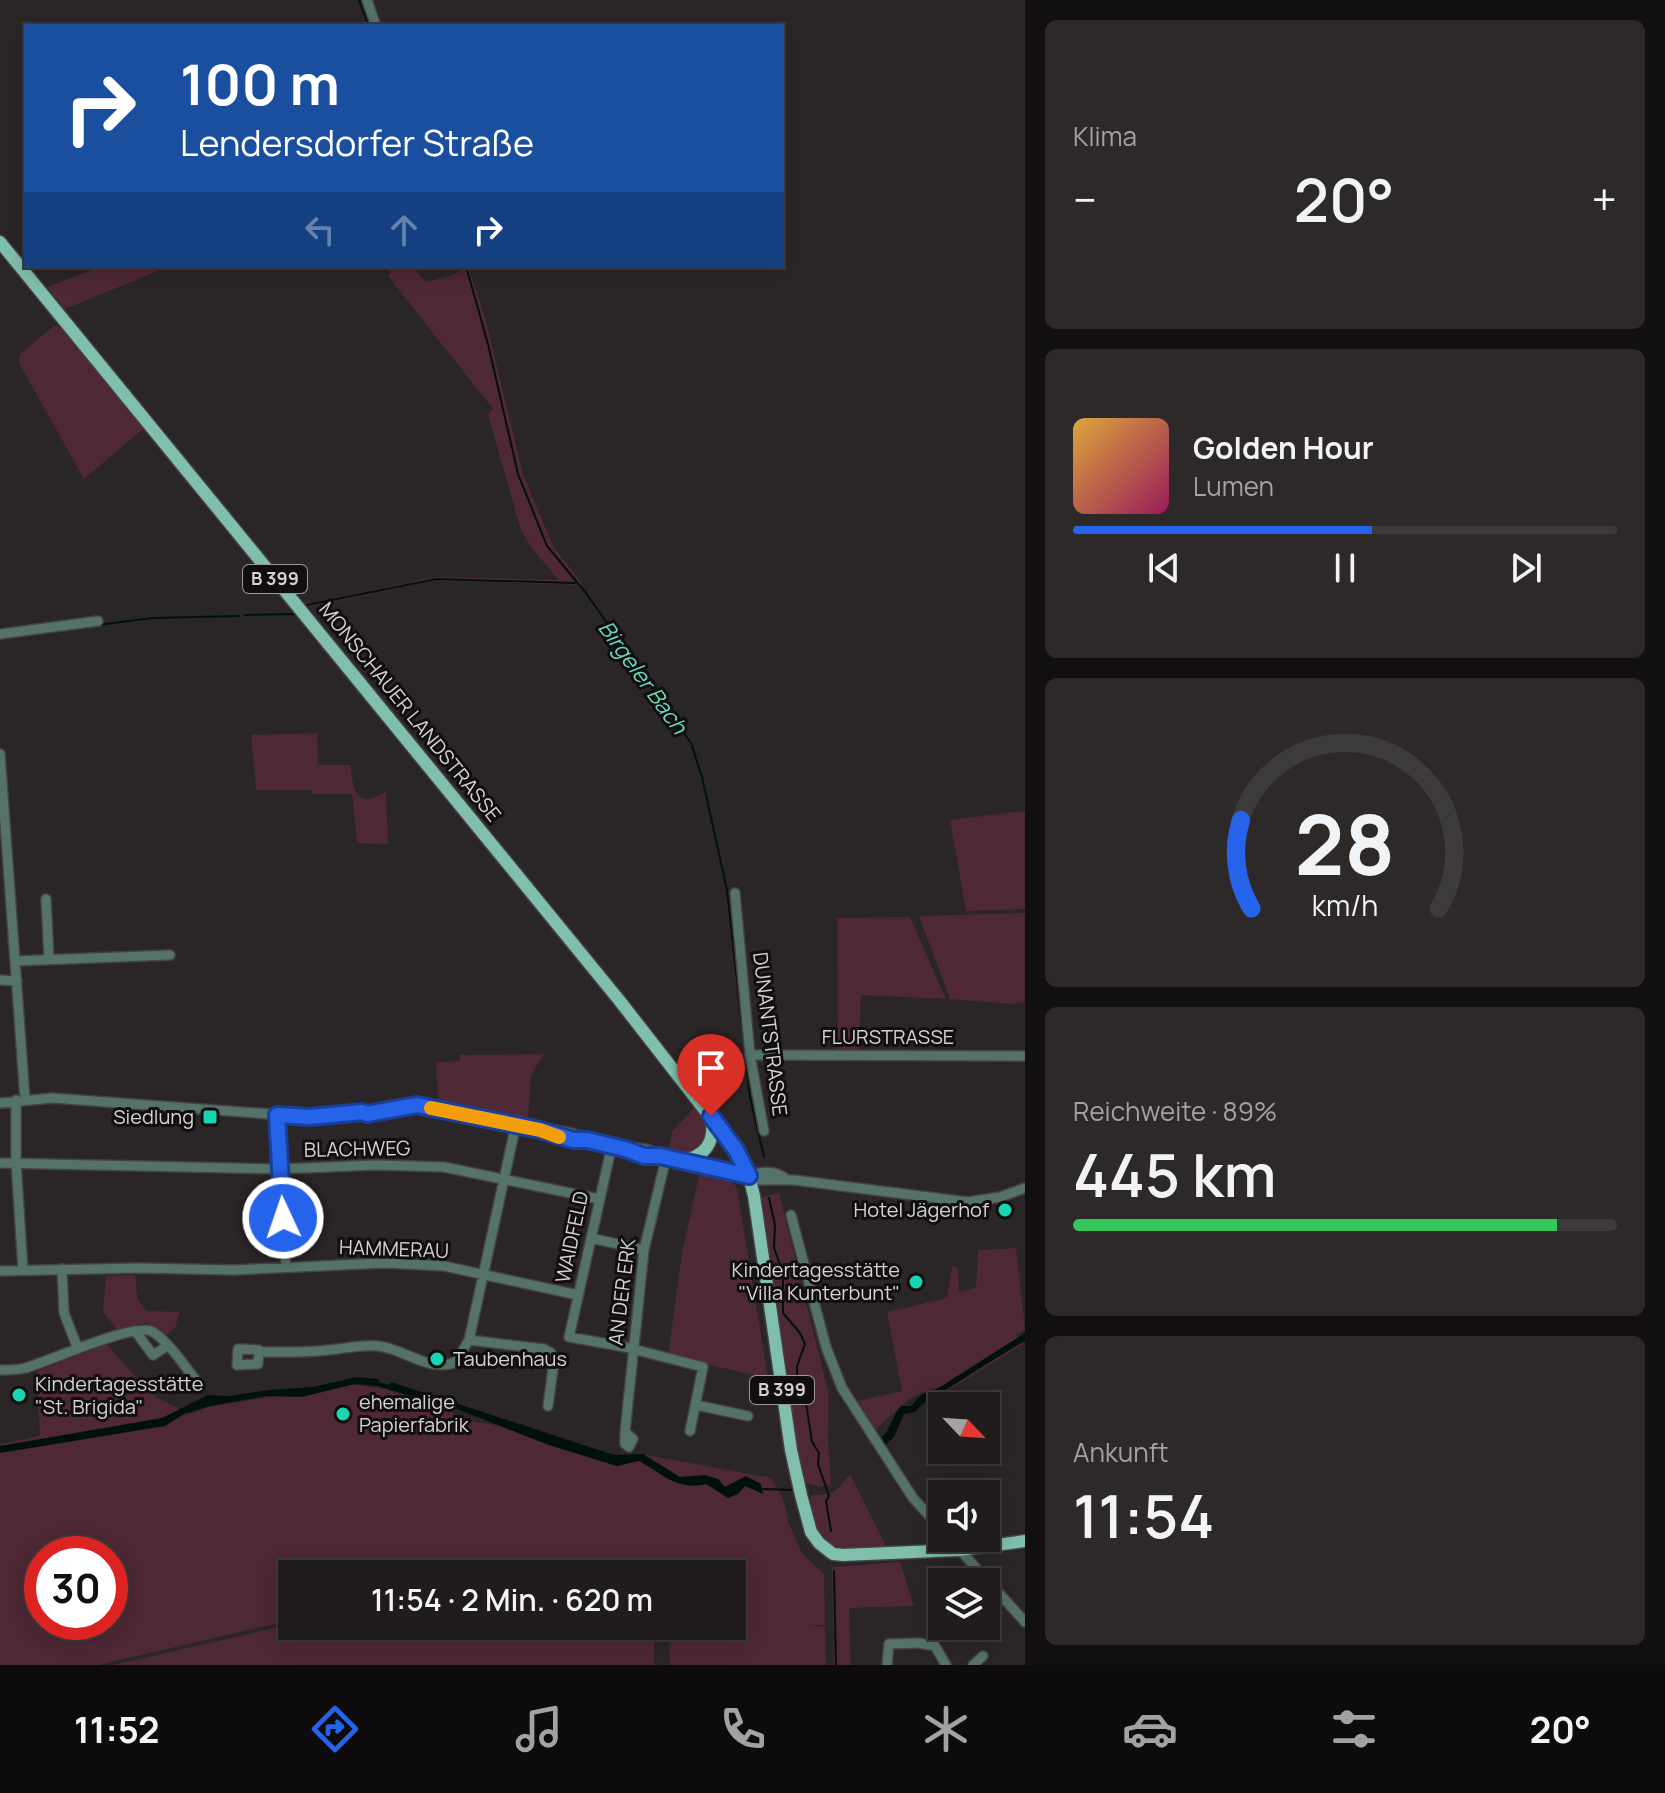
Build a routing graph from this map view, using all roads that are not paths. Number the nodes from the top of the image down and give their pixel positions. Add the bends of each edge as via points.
1 (367, 0) edge
2 (375, 24) edge
3 (0, 242) edge
4 (98, 621) dead end
5 (0, 634) edge
6 (0, 754) edge
7 (735, 893) dead end
8 (46, 899) dead end
9 (170, 955) dead end
10 (49, 959) junction
11 (15, 961) junction
12 (0, 980) edge
13 (17, 981) junction
14 (750, 1055) junction
15 (1025, 1056) edge
16 (20, 1100) junction
17 (0, 1103) edge
18 (277, 1115) junction
19 (711, 1116) junction
20 (516, 1124) junction
21 (764, 1131) dead end
22 (612, 1145) junction
23 (663, 1157) junction
24 (680, 1161) junction
25 (16, 1162) junction
26 (0, 1163) edge
27 (280, 1169) junction
28 (749, 1176) junction
29 (503, 1178) junction
30 (1025, 1188) edge
31 (599, 1199) junction
32 (791, 1215) dead end
33 (591, 1238) junction
34 (644, 1250) junction
35 (286, 1267) junction
36 (62, 1269) junction
37 (23, 1270) junction
38 (0, 1271) edge
39 (483, 1273) junction
40 (578, 1295) junction
41 (135, 1331) junction
42 (469, 1340) junction
43 (167, 1346) junction
44 (78, 1349) junction
45 (632, 1351) junction
46 (258, 1352) dead end
47 (0, 1370) edge
48 (198, 1383) dead end
49 (696, 1405) junction
50 (548, 1406) dead end
51 (748, 1416) dead end
52 (690, 1431) dead end
53 (625, 1432) dead end
54 (928, 1515) edge
55 (1025, 1541) edge
56 (1000, 1544) edge
57 (928, 1551) edge
58 (962, 1552) edge
59 (1025, 1622) edge
60 (983, 1656) dead end
61 (887, 1665) edge
62 (946, 1665) edge
63 (973, 1665) edge

1 - 2 street
3 - 19 main road, MONSCHAUER LANDSTRASSE / B 399
4 - 5 street
6 - 11 street
7 - 14 street, DUNANTSTRASSE
8 - 10 street
9 - 10 street
10 - 11 street
11 - 13 street
12 - 13 street
13 - 16 street
14 - 15 street, FLURSTRASSE
14 - 21 street, DUNANTSTRASSE
16 - 17 street
16 - 18 street
16 - 25 street
18 - 20 street via 367,1114 417,1105
18 - 27 street
19 - 24 main road via 709,1147 698,1157
19 - 28 main road, MONSCHAUER LANDSTRASSE / B 399
20 - 22 street
20 - 29 street
22 - 23 street
22 - 31 street, WAIDFELD
23 - 24 street
23 - 34 street, AN DER ERK
24 - 28 street
25 - 26 street, BLACHWEG
25 - 27 street, BLACHWEG
25 - 37 street
27 - 29 street, BLACHWEG via 430,1167
27 - 35 street
28 - 30 street via 761,1171 786,1179 968,1202
28 - 57 main road, B 399 via 791,1450 811,1532 833,1554
29 - 31 street, BLACHWEG
29 - 39 street
31 - 33 street, WAIDFELD
32 - 54 street via 842,1388
33 - 34 street
33 - 40 street, WAIDFELD
34 - 45 street, AN DER ERK
35 - 36 street, HAMMERAU
35 - 39 street, HAMMERAU via 385,1263
36 - 37 street, HAMMERAU
36 - 44 street via 64,1313
37 - 38 street, HAMMERAU
39 - 40 street, HAMMERAU
39 - 42 street
40 - 45 street, WAIDFELD via 569,1337
41 - 43 street via 150,1330
41 - 43 street via 153,1355
41 - 44 street
42 - 46 street via 456,1362 441,1367 378,1346
42 - 50 street via 551,1353
43 - 48 street
44 - 47 street via 22,1369
45 - 49 street via 703,1367
45 - 53 street, AN DER ERK
49 - 51 street
49 - 52 street
55 - 56 main road, B 399
58 - 59 street
60 - 63 street
61 - 62 street via 889,1644 919,1643 935,1646

